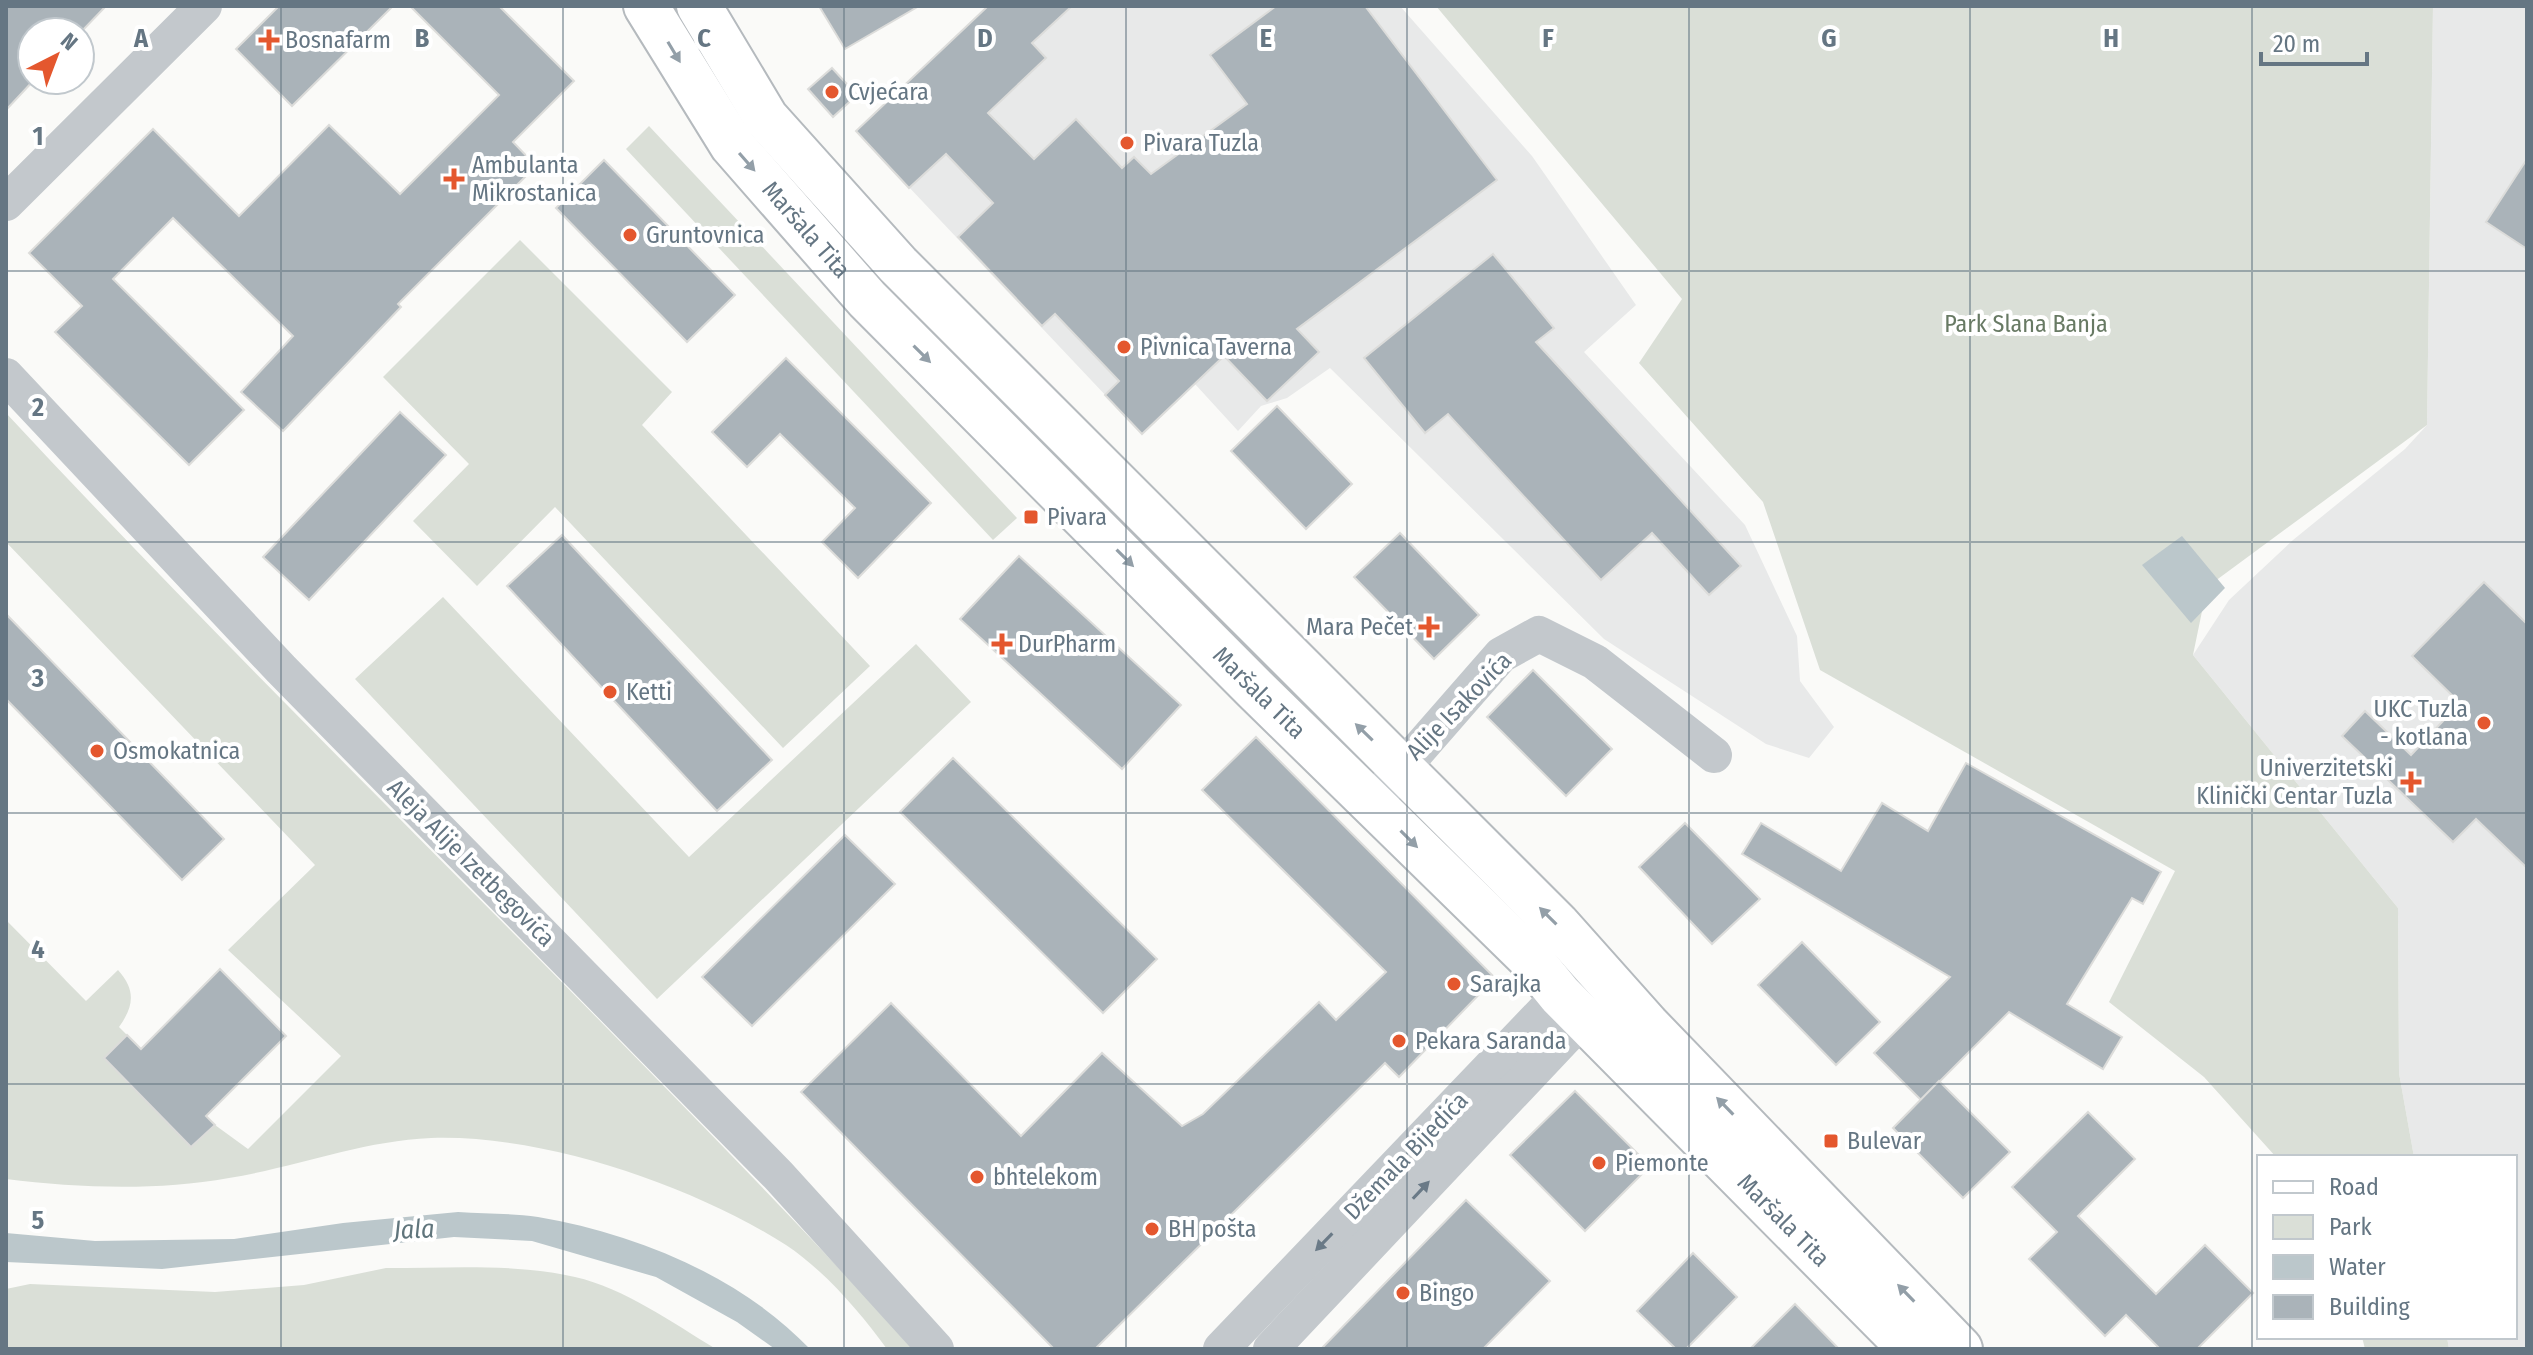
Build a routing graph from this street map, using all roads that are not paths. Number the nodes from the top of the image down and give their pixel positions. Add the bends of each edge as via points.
1 (204, 6) edge
2 (646, 6) edge
3 (699, 6) edge
4 (15, 194) edge
5 (898, 265) junction
6 (867, 299) junction
7 (6, 376) edge
8 (1714, 755) dead end
9 (1400, 767) junction
10 (1374, 803) junction
11 (1587, 991) junction
12 (936, 1349) edge
13 (1221, 1349) edge
14 (1271, 1349) edge
15 (1911, 1349) edge
16 (1960, 1349) edge

1 - 4 street
2 -> 6 main road, Maršala Tita via 732,145
3 - 5 main road, Maršala Tita via 766,118
5 - 6 main road
9 -> 5 main road, Maršala Tita
6 -> 10 main road, Maršala Tita
7 - 12 street, Aleja Alije Izetbegovića via 281,669 778,1175
8 - 9 street, Alije Isakovića via 1595,662 1539,634 1501,655
9 - 10 street, Alije Isakovića
11 -> 9 main road, Maršala Tita via 1557,924
10 -> 11 main road, Maršala Tita via 1530,958
11 -> 13 street, Džemala Bijedića
14 -> 11 street, Džemala Bijedića
11 - 15 main road, Maršala Tita
16 -> 11 main road, Maršala Tita

